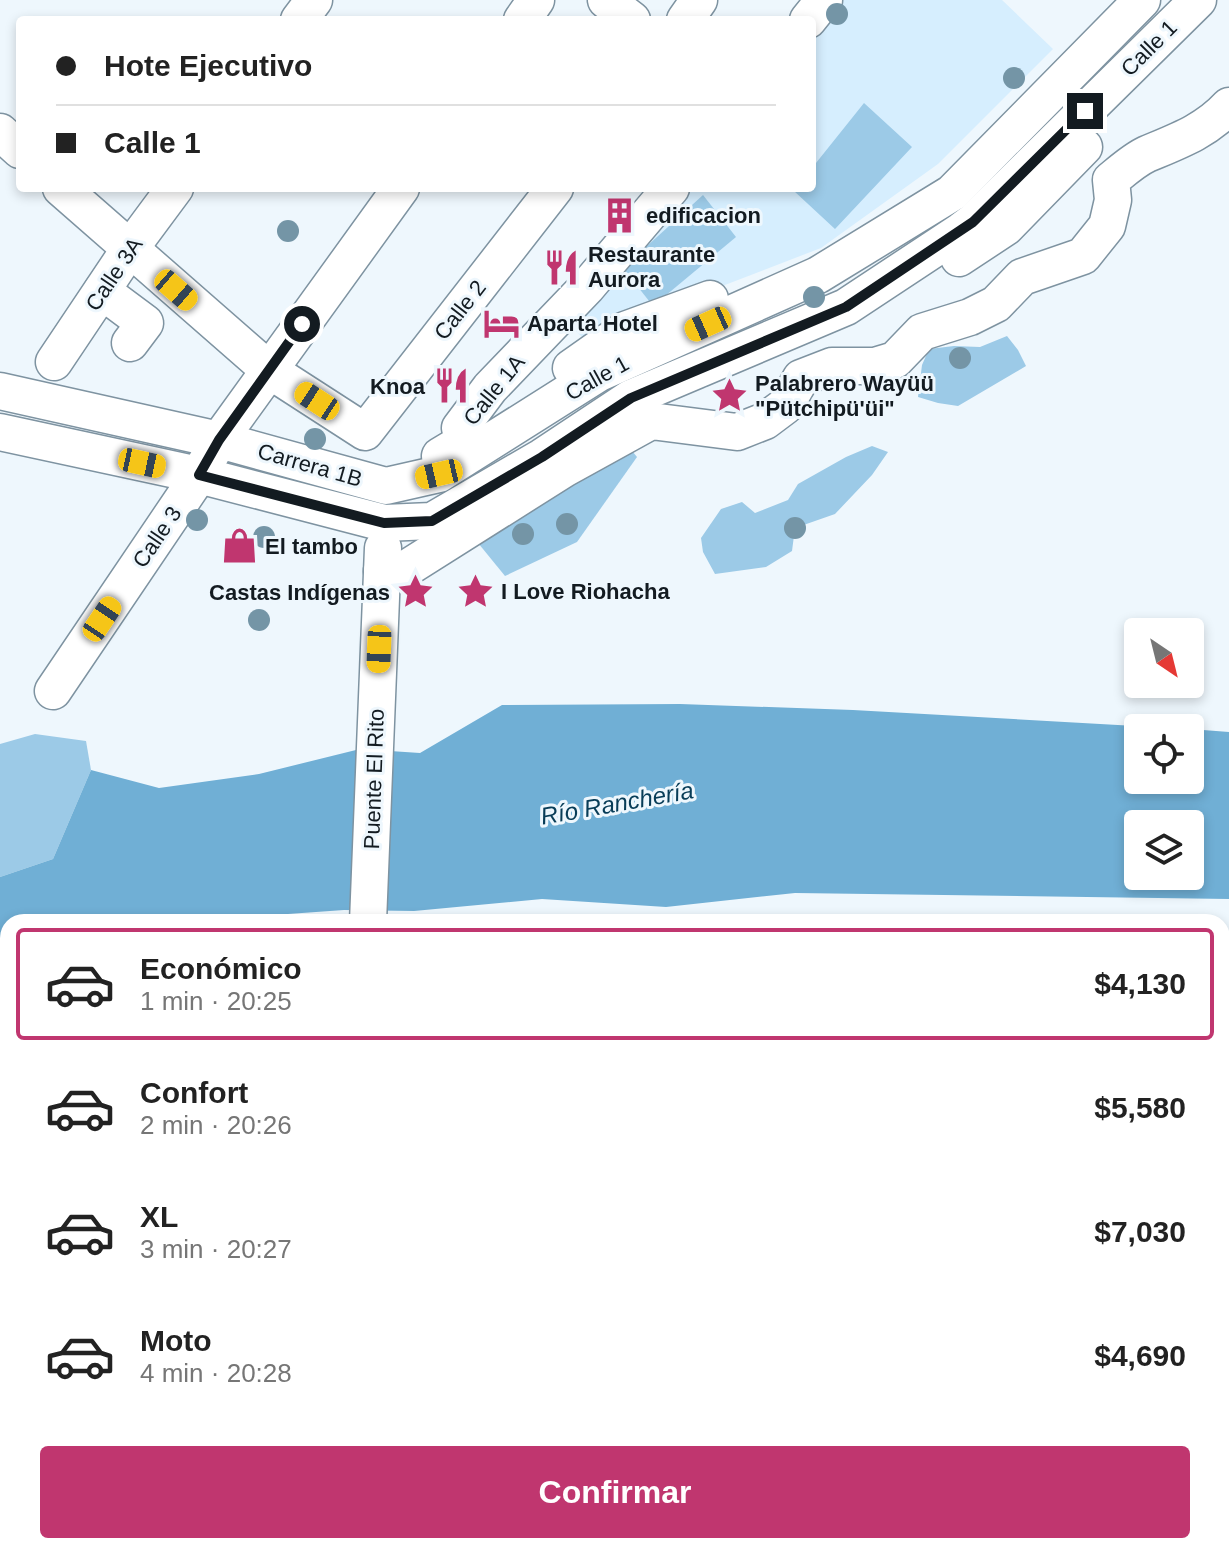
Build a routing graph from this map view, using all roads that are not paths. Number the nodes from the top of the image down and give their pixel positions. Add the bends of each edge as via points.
1 (606, 0) edge
2 (824, 0) edge
3 (1109, 0) edge
4 (1142, 0) edge
5 (1198, 0) edge
6 (1227, 0) edge
7 (627, 16) edge
8 (811, 16) edge
9 (1229, 106) edge
10 (0, 132) edge
11 (16, 146) edge
12 (65, 192) edge
13 (172, 192) edge
14 (398, 192) edge
15 (552, 192) edge
16 (668, 192) edge
17 (129, 250) junction
18 (102, 291) junction
19 (130, 343) dead end
20 (54, 362) dead end
21 (269, 370) junction
22 (801, 378) junction
23 (0, 391) edge
24 (0, 432) edge
25 (470, 438) junction
26 (219, 440) junction
27 (439, 474) junction
28 (199, 475) junction
29 (386, 486) junction
30 (384, 523) junction
31 (382, 579) junction
32 (53, 691) dead end
33 (368, 914) edge

1 - 7 street
2 - 8 street
3 - 25 street via 940,173 824,254 625,330
4 - 27 street, Calle 1 via 952,193 818,275 599,373
5 - 30 street, Calle 1 via 973,222 846,307 631,398 432,521
6 - 22 street via 1006,227 785,358
9 - 22 street via 1214,122 1144,155 1111,180 1107,226 1083,256 1022,277 996,304 922,332 895,360 875,366 832,366
10 - 11 street
12 - 17 street
13 - 17 street, Calle 3A
14 - 21 street, Calle 3
15 - 21 street, Calle 2 via 365,432
16 - 25 street, Calle 1A via 587,287 490,388 460,428
17 - 18 street, Calle 3A
17 - 21 street
18 - 19 street via 145,323
18 - 20 street, Calle 3A
21 - 26 street, Calle 3
22 - 31 street via 785,406 737,432 651,421
23 - 26 street, Carrera 1B
24 - 28 street, Carrera 1B
25 - 27 street, Calle 1A via 430,462
26 - 28 street, Calle 3
26 - 29 street, Carrera 1B
27 - 29 street, Calle 1
28 - 30 street, Carrera 1B
28 - 32 street, Calle 3
29 - 30 street
30 - 31 street
31 - 33 street, Puente El Rito

